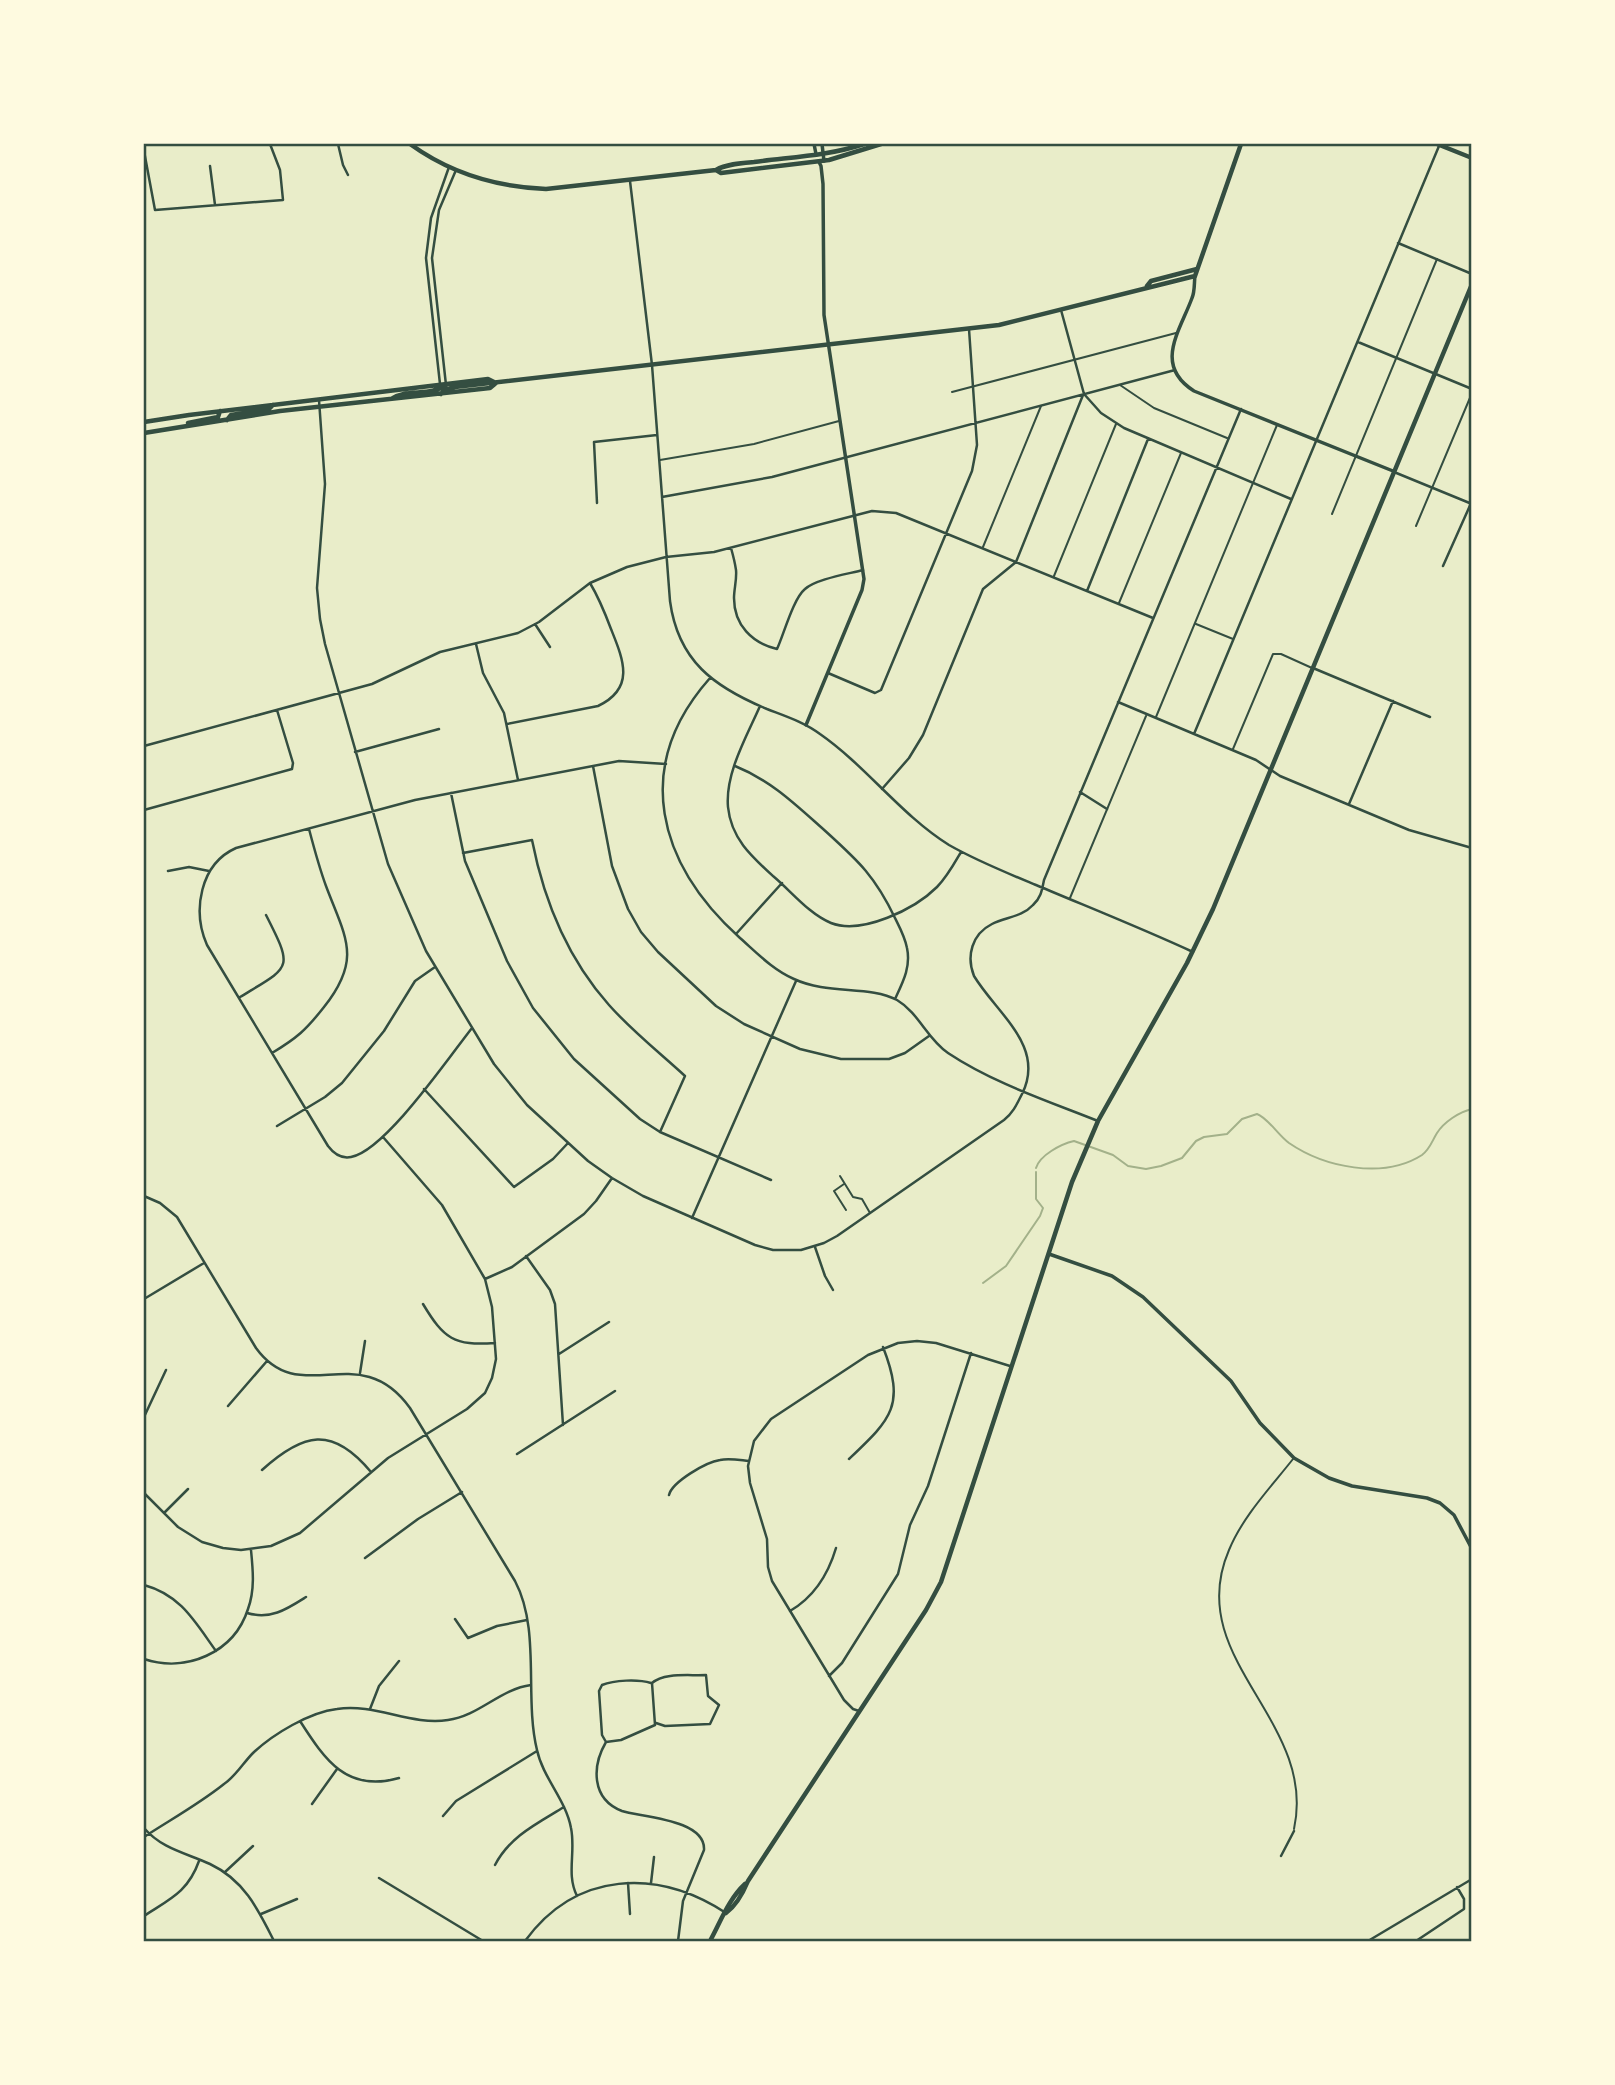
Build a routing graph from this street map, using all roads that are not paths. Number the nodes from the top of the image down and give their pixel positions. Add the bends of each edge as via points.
1 (270, 144) edge
2 (340, 144) edge
3 (410, 144) edge
4 (814, 144) edge
5 (822, 144) edge
6 (864, 144) edge
7 (881, 144) edge
8 (1241, 144) edge
9 (1439, 144) edge
10 (144, 151) edge
11 (824, 153) junction
12 (816, 154) junction
13 (1472, 158) edge
14 (821, 162) junction
15 (210, 166) dead end
16 (449, 167) junction
17 (456, 170) junction
18 (716, 170) junction
19 (348, 174) dead end
20 (629, 179) junction
21 (215, 205) junction
22 (1398, 243) junction
23 (1437, 259) junction
24 (1197, 269) junction
25 (1472, 274) edge
26 (1195, 276) junction
27 (1472, 284) edge
28 (1146, 287) junction
29 (1060, 309) junction
30 (969, 328) junction
31 (1177, 333) junction
32 (1357, 341) junction
33 (830, 344) junction
34 (1396, 357) junction
35 (1074, 360) junction
36 (652, 365) junction
37 (1175, 370) junction
38 (1434, 373) junction
39 (496, 383) junction
40 (443, 385) junction
41 (1119, 385) junction
42 (973, 387) junction
43 (1472, 391) edge
44 (952, 392) dead end
45 (1084, 394) junction
46 (319, 400) junction
47 (390, 400) junction
48 (274, 405) junction
49 (1041, 405) junction
50 (319, 407) junction
51 (1241, 409) junction
52 (220, 411) junction
53 (226, 420) junction
54 (840, 421) junction
55 (144, 422) edge
56 (976, 423) junction
57 (1278, 423) junction
58 (1116, 425) junction
59 (181, 426) junction
60 (144, 433) edge
61 (657, 435) junction
62 (1228, 438) junction
63 (1148, 439) junction
64 (1317, 439) junction
65 (1181, 452) junction
66 (1356, 455) junction
67 (846, 457) junction
68 (659, 461) junction
69 (1216, 468) junction
70 (1394, 471) junction
71 (1253, 484) junction
72 (1432, 488) junction
73 (662, 497) junction
74 (1292, 499) junction
75 (597, 503) dead end
76 (1471, 503) edge
77 (1332, 514) dead end
78 (855, 515) junction
79 (1416, 526) dead end
80 (947, 533) junction
81 (731, 548) junction
82 (983, 548) junction
83 (666, 557) junction
84 (1016, 562) junction
85 (1443, 566) dead end
86 (863, 570) junction
87 (1053, 577) junction
88 (590, 583) junction
89 (1087, 591) junction
90 (1119, 604) junction
91 (1153, 618) junction
92 (1195, 623) junction
93 (535, 624) junction
94 (1233, 639) junction
95 (476, 644) junction
96 (550, 647) dead end
97 (1312, 668) junction
98 (828, 673) junction
99 (710, 678) junction
100 (339, 693) junction
101 (1393, 701) junction
102 (1118, 702) junction
103 (760, 706) junction
104 (277, 710) junction
105 (1147, 714) junction
106 (1430, 717) dead end
107 (1155, 718) junction
108 (507, 724) junction
109 (806, 725) junction
110 (439, 730) dead end
111 (1194, 734) junction
112 (144, 746) edge
113 (1232, 750) junction
114 (355, 752) junction
115 (666, 764) junction
116 (593, 766) junction
117 (735, 766) junction
118 (1272, 770) junction
119 (518, 780) junction
120 (883, 789) junction
121 (1080, 792) junction
122 (451, 793) junction
123 (1349, 804) junction
124 (1107, 809) junction
125 (144, 810) edge
126 (371, 812) junction
127 (309, 829) junction
128 (1472, 848) edge
129 (962, 851) junction
130 (463, 853) junction
131 (168, 871) dead end
132 (209, 871) junction
133 (782, 883) junction
134 (1043, 888) junction
135 (1070, 900) junction
136 (893, 914) junction
137 (266, 915) dead end
138 (736, 934) junction
139 (1193, 952) junction
140 (435, 967) junction
141 (796, 980) junction
142 (238, 998) junction
143 (895, 999) junction
144 (472, 1028) junction
145 (929, 1036) junction
146 (772, 1037) junction
147 (272, 1053) junction
148 (424, 1089) junction
149 (1024, 1090) junction
150 (305, 1109) junction
151 (1098, 1121) junction
152 (277, 1126) dead end
153 (660, 1132) junction
154 (383, 1137) junction
155 (568, 1143) junction
156 (719, 1158) junction
157 (840, 1176) dead end
158 (612, 1178) junction
159 (771, 1180) dead end
160 (845, 1184) junction
161 (144, 1196) edge
162 (846, 1210) dead end
163 (870, 1213) junction
164 (692, 1218) junction
165 (816, 1247) junction
166 (1049, 1254) junction
167 (526, 1256) junction
168 (204, 1263) junction
169 (485, 1279) junction
170 (833, 1290) dead end
171 (144, 1299) edge
172 (424, 1304) dead end
173 (609, 1322) dead end
174 (365, 1341) dead end
175 (495, 1343) junction
176 (883, 1347) junction
177 (971, 1353) junction
178 (559, 1354) junction
179 (267, 1362) junction
180 (1010, 1366) junction
181 (166, 1370) dead end
182 (360, 1373) junction
183 (615, 1391) dead end
184 (229, 1406) dead end
185 (144, 1417) edge
186 (564, 1425) junction
187 (426, 1433) junction
188 (517, 1454) dead end
189 (1294, 1458) junction
190 (849, 1459) dead end
191 (749, 1461) junction
192 (262, 1470) dead end
193 (371, 1472) junction
194 (188, 1489) dead end
195 (461, 1492) junction
196 (144, 1493) edge
197 (669, 1495) dead end
198 (164, 1513) junction
199 (836, 1548) dead end
200 (1472, 1549) edge
201 (251, 1550) junction
202 (365, 1558) dead end
203 (144, 1585) edge
204 (306, 1597) dead end
205 (790, 1611) junction
206 (247, 1612) junction
207 (455, 1619) dead end
208 (527, 1620) junction
209 (216, 1651) junction
210 (144, 1658) edge
211 (399, 1661) dead end
212 (829, 1676) junction
213 (652, 1683) junction
214 (531, 1685) junction
215 (370, 1709) junction
216 (860, 1712) junction
217 (300, 1721) junction
218 (656, 1723) junction
219 (606, 1742) junction
220 (537, 1751) junction
221 (337, 1769) junction
222 (399, 1778) dead end
223 (312, 1804) dead end
224 (564, 1807) junction
225 (443, 1816) dead end
226 (144, 1828) edge
227 (1294, 1831) joint
228 (148, 1834) junction
229 (144, 1837) edge
230 (253, 1846) dead end
231 (1281, 1856) dead end
232 (654, 1857) dead end
233 (200, 1860) junction
234 (495, 1865) dead end
235 (225, 1872) junction
236 (379, 1878) dead end
237 (1472, 1879) edge
238 (628, 1883) junction
239 (651, 1883) junction
240 (1457, 1887) junction
241 (687, 1891) junction
242 (577, 1896) junction
243 (296, 1899) dead end
244 (726, 1913) junction
245 (261, 1914) junction
246 (630, 1914) dead end
247 (144, 1916) edge
248 (274, 1941) edge
249 (483, 1941) edge
250 (524, 1941) edge
251 (678, 1941) edge
252 (710, 1941) edge
253 (1368, 1941) edge
254 (1416, 1941) edge

1 - 21 street via 280,170 283,200
2 - 19 street
3 - 16 main road
4 - 12 street
5 - 11 street
6 - 11 main road
7 - 14 main road
8 - 24 main road
9 - 13 main road
9 - 22 street
10 - 21 street via 155,210
11 - 12 main road
11 - 14 street
12 - 14 street
12 - 18 main road
14 - 18 main road
14 - 33 street via 824,315
15 - 21 street
16 - 17 main road
16 - 40 street via 431,218 426,258
17 - 20 main road via 484,181 530,188
17 - 40 street via 439,210 432,258
18 - 20 main road
20 - 36 street
22 - 23 street
22 - 32 street
23 - 25 street
23 - 34 lane
24 - 26 main road
24 - 28 main road via 1151,281
26 - 28 main road
26 - 31 street via 1194,294
27 - 38 main road
28 - 29 main road
29 - 30 main road
29 - 35 street
30 - 33 main road
30 - 42 street
31 - 35 lane
31 - 37 street via 1172,349
32 - 34 street
32 - 64 street
33 - 36 main road
33 - 54 street
34 - 38 street
34 - 66 lane
35 - 42 lane
35 - 45 street
36 - 39 main road
36 - 61 street
37 - 41 street
37 - 51 street via 1194,391
38 - 43 street
38 - 70 main road
39 - 40 main road
39 - 47 main road via 490,388
40 - 46 main road
40 - 47 main road via 438,390 398,394
41 - 45 street
41 - 62 lane via 1154,408
42 - 44 lane
42 - 56 street
43 - 72 lane
45 - 49 street
45 - 58 street
45 - 84 street
46 - 48 main road
46 - 50 street
47 - 50 main road
48 - 52 main road
48 - 53 main road
49 - 56 street
49 - 82 lane
50 - 53 main road
50 - 100 street via 325,484 318,603
51 - 57 street
51 - 62 street
52 - 55 main road
52 - 59 main road via 218,417
53 - 59 main road
54 - 67 street
54 - 68 lane via 754,444
56 - 67 street
56 - 80 street via 975,463
57 - 64 street
57 - 71 lane
58 - 63 street
58 - 87 lane
59 - 60 main road
61 - 68 street
61 - 75 street via 593,442
62 - 69 street
63 - 65 street
63 - 89 street
64 - 66 street
64 - 74 street
65 - 69 street
65 - 90 lane
66 - 70 street
66 - 77 lane
67 - 73 street via 749,482
67 - 78 street
68 - 73 street
69 - 71 street
69 - 91 street
70 - 72 street
70 - 97 main road
71 - 74 street
71 - 92 lane
72 - 76 street
72 - 79 lane
73 - 83 street
74 - 94 street
76 - 85 street
78 - 80 street via 889,511
78 - 81 street
78 - 86 street
80 - 82 street
80 - 98 street via 881,690 876,693
81 - 83 street
81 - 86 street via 739,621 757,642 777,649 804,589
82 - 84 street
83 - 88 street via 626,566
83 - 99 street via 678,633
84 - 87 street
84 - 120 street via 983,589 923,735
86 - 98 street via 863,586
87 - 89 street
88 - 93 street
88 - 108 street via 623,659 620,687 598,706
89 - 90 street
90 - 91 street
91 - 102 street
92 - 94 lane
92 - 107 lane
93 - 95 street
93 - 96 street
94 - 111 street
95 - 100 street via 433,654 387,678
95 - 108 street via 483,673
97 - 101 street
97 - 113 lane via 1273,654
97 - 118 main road
98 - 109 street
99 - 103 street
99 - 115 street via 681,716
100 - 104 street
100 - 114 street
101 - 106 street
101 - 123 street
102 - 105 street
102 - 121 street
103 - 109 street
103 - 117 street
104 - 112 street
104 - 125 street via 292,769
105 - 107 street
105 - 124 lane
107 - 111 street
108 - 119 street
109 - 120 street
110 - 114 street
111 - 113 street
113 - 118 street
114 - 126 street
115 - 116 street via 628,760
115 - 138 street via 664,813 676,856 698,895
116 - 119 street
116 - 146 street via 616,879 641,932 716,1006
117 - 133 street via 727,798 735,834 746,851
117 - 136 street via 774,785 861,863
118 - 123 street
118 - 139 main road
119 - 122 street
120 - 129 street via 933,833
121 - 124 street
121 - 134 street
122 - 126 street
122 - 130 street
123 - 128 street via 1409,830
124 - 135 lane
126 - 127 street
126 - 140 street via 388,864
127 - 132 street via 230,851
127 - 147 street via 345,932 346,967 338,988 305,1031
129 - 134 street
129 - 136 street via 933,891
130 - 153 street via 507,961 533,1008 574,1059
130 - 153 street via 532,840 547,899 580,965 619,1015 685,1076
131 - 132 street via 189,867
132 - 142 street via 203,886 201,930
133 - 136 street via 816,914 838,925 867,925
133 - 138 street
134 - 135 street
134 - 149 street via 1028,910 982,930 970,956 974,976 1026,1049 1030,1072
135 - 139 street
136 - 143 street via 908,956
137 - 142 street via 283,948 284,962 276,974
138 - 141 street via 765,961
139 - 151 main road
140 - 144 street
140 - 150 street via 415,981 392,1021 348,1077
141 - 143 street
141 - 146 street
142 - 147 street
143 - 145 street via 912,1012
144 - 148 street
144 - 155 street via 514,1091
145 - 146 street via 905,1053 881,1060 825,1056
145 - 149 street via 951,1055
146 - 156 street
147 - 150 street
148 - 154 street
148 - 155 street via 514,1186
149 - 151 street
149 - 163 street via 1007,1117
150 - 152 street
150 - 154 street via 338,1156 356,1156
151 - 166 main road
153 - 156 street
154 - 169 street via 442,1205
155 - 158 street
156 - 159 street
156 - 164 street
157 - 160 lane
158 - 164 street
158 - 167 street via 589,1209
160 - 162 lane via 834,1191
160 - 163 lane
161 - 168 street via 177,1217
163 - 165 street
164 - 165 street via 764,1248 792,1251
165 - 170 street
166 - 180 main road
166 - 189 street via 1112,1276 1143,1297 1231,1381 1259,1423
167 - 169 street
167 - 178 street via 554,1299
168 - 171 street
168 - 179 street
169 - 175 street
172 - 175 street via 439,1329 454,1340
173 - 178 street
174 - 182 street
175 - 187 street via 495,1371 485,1393
176 - 177 street via 926,1341
176 - 190 street via 894,1381 891,1411
176 - 191 street via 771,1419 757,1435
177 - 180 street
177 - 212 street via 928,1486 910,1525 898,1574
178 - 186 street
179 - 182 street via 301,1376
179 - 184 street
180 - 216 main road via 941,1582
181 - 185 street
182 - 187 street via 397,1392
183 - 186 street
186 - 188 street
187 - 193 street
187 - 195 street
189 - 200 street via 1340,1482 1440,1503 1454,1515
189 - 227 lane via 1234,1538 1224,1562 1219,1601 1232,1652 1289,1756 1296,1796
191 - 197 street via 710,1463 675,1485
191 - 205 street via 750,1483 767,1539 770,1577
192 - 193 street via 293,1445 316,1440 346,1448
193 - 201 street via 300,1533
194 - 198 street
195 - 202 street
195 - 208 street via 519,1590
196 - 198 street
198 - 201 street via 202,1542
199 - 205 street via 818,1587
201 - 206 street via 253,1586
203 - 209 street via 183,1606
204 - 206 street via 275,1614
205 - 212 street
206 - 209 street via 235,1634
207 - 208 street via 468,1638
208 - 214 street
209 - 210 street via 176,1664
211 - 215 street via 379,1686
212 - 216 street via 848,1704
213 - 218 street
213 - 218 street via 661,1677 706,1675 708,1696 719,1705 710,1724
213 - 219 street via 602,1685 601,1724
214 - 215 street via 515,1688 473,1713 449,1720
214 - 220 street
215 - 217 street via 338,1709
216 - 244 main road
217 - 221 street
217 - 228 street via 256,1750 220,1788
218 - 219 street
219 - 241 street via 595,1772 606,1800 622,1811 669,1819 704,1842
220 - 224 street
220 - 225 street via 456,1801
221 - 222 street via 370,1782
221 - 223 street
224 - 234 street via 515,1838
224 - 242 street via 572,1829 571,1879
226 - 228 street
227 - 231 street
228 - 229 street
228 - 233 street via 170,1849
230 - 235 street
232 - 239 street
233 - 235 street
233 - 247 street via 183,1890
235 - 245 street
236 - 249 street
237 - 240 street
238 - 239 street
238 - 242 street
238 - 246 street
239 - 241 street
240 - 253 street
240 - 254 street via 1465,1904 1462,1912
241 - 244 street
241 - 251 street
242 - 250 street via 555,1910
243 - 245 street
244 - 252 main road
245 - 248 street

